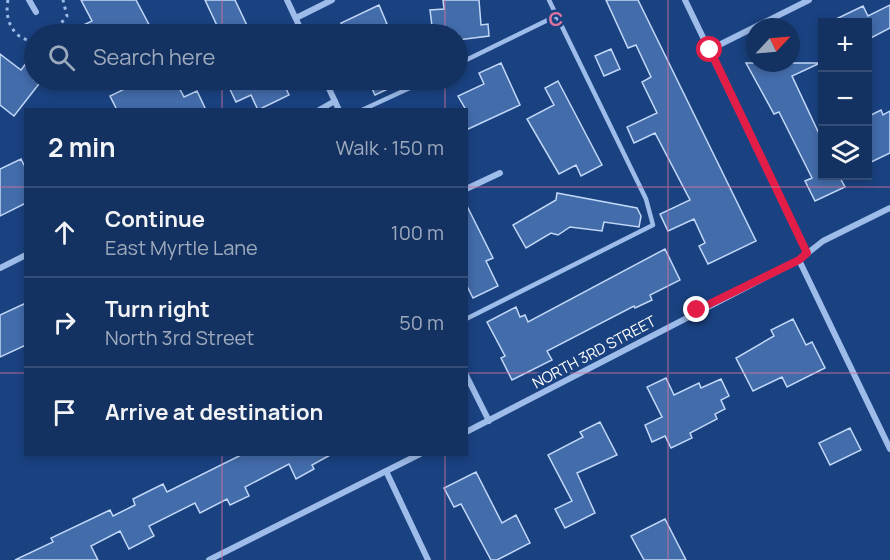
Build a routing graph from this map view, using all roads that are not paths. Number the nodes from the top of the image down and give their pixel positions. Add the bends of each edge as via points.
1 (29, 0) edge
2 (287, 0) edge
3 (332, 0) edge
4 (549, 0) edge
5 (685, 0) edge
6 (809, 0) edge
7 (36, 12) dead end
8 (556, 16) junction
9 (296, 18) junction
10 (773, 18) edge
11 (299, 24) edge
12 (746, 32) edge
13 (710, 50) junction
14 (468, 59) edge
15 (330, 90) edge
16 (405, 90) edge
17 (335, 101) junction
18 (323, 108) edge
19 (338, 108) edge
20 (366, 108) edge
21 (500, 173) dead end
22 (468, 188) edge
23 (890, 208) edge
24 (807, 253) junction
25 (24, 256) edge
26 (799, 260) junction
27 (0, 268) edge
28 (468, 318) edge
29 (468, 379) edge
30 (489, 421) junction
31 (468, 431) edge
32 (890, 449) edge
33 (416, 456) edge
34 (386, 471) junction
35 (209, 560) edge
36 (428, 560) edge

1 - 7 street
2 - 9 street
3 - 9 street
4 - 8 lane
5 - 13 street
6 - 10 street
8 - 14 lane
8 - 28 lane via 646,199 653,225
9 - 11 street
12 - 13 street
13 - 24 street
15 - 17 street
16 - 20 lane
17 - 18 street
17 - 19 street
21 - 22 street
23 - 24 street, NORTH 3RD STREET
24 - 26 street, NORTH 3RD STREET
25 - 27 street
26 - 30 street, NORTH 3RD STREET
26 - 32 street
29 - 30 street
30 - 31 street, NORTH 3RD STREET
33 - 34 street
34 - 35 street
34 - 36 street

